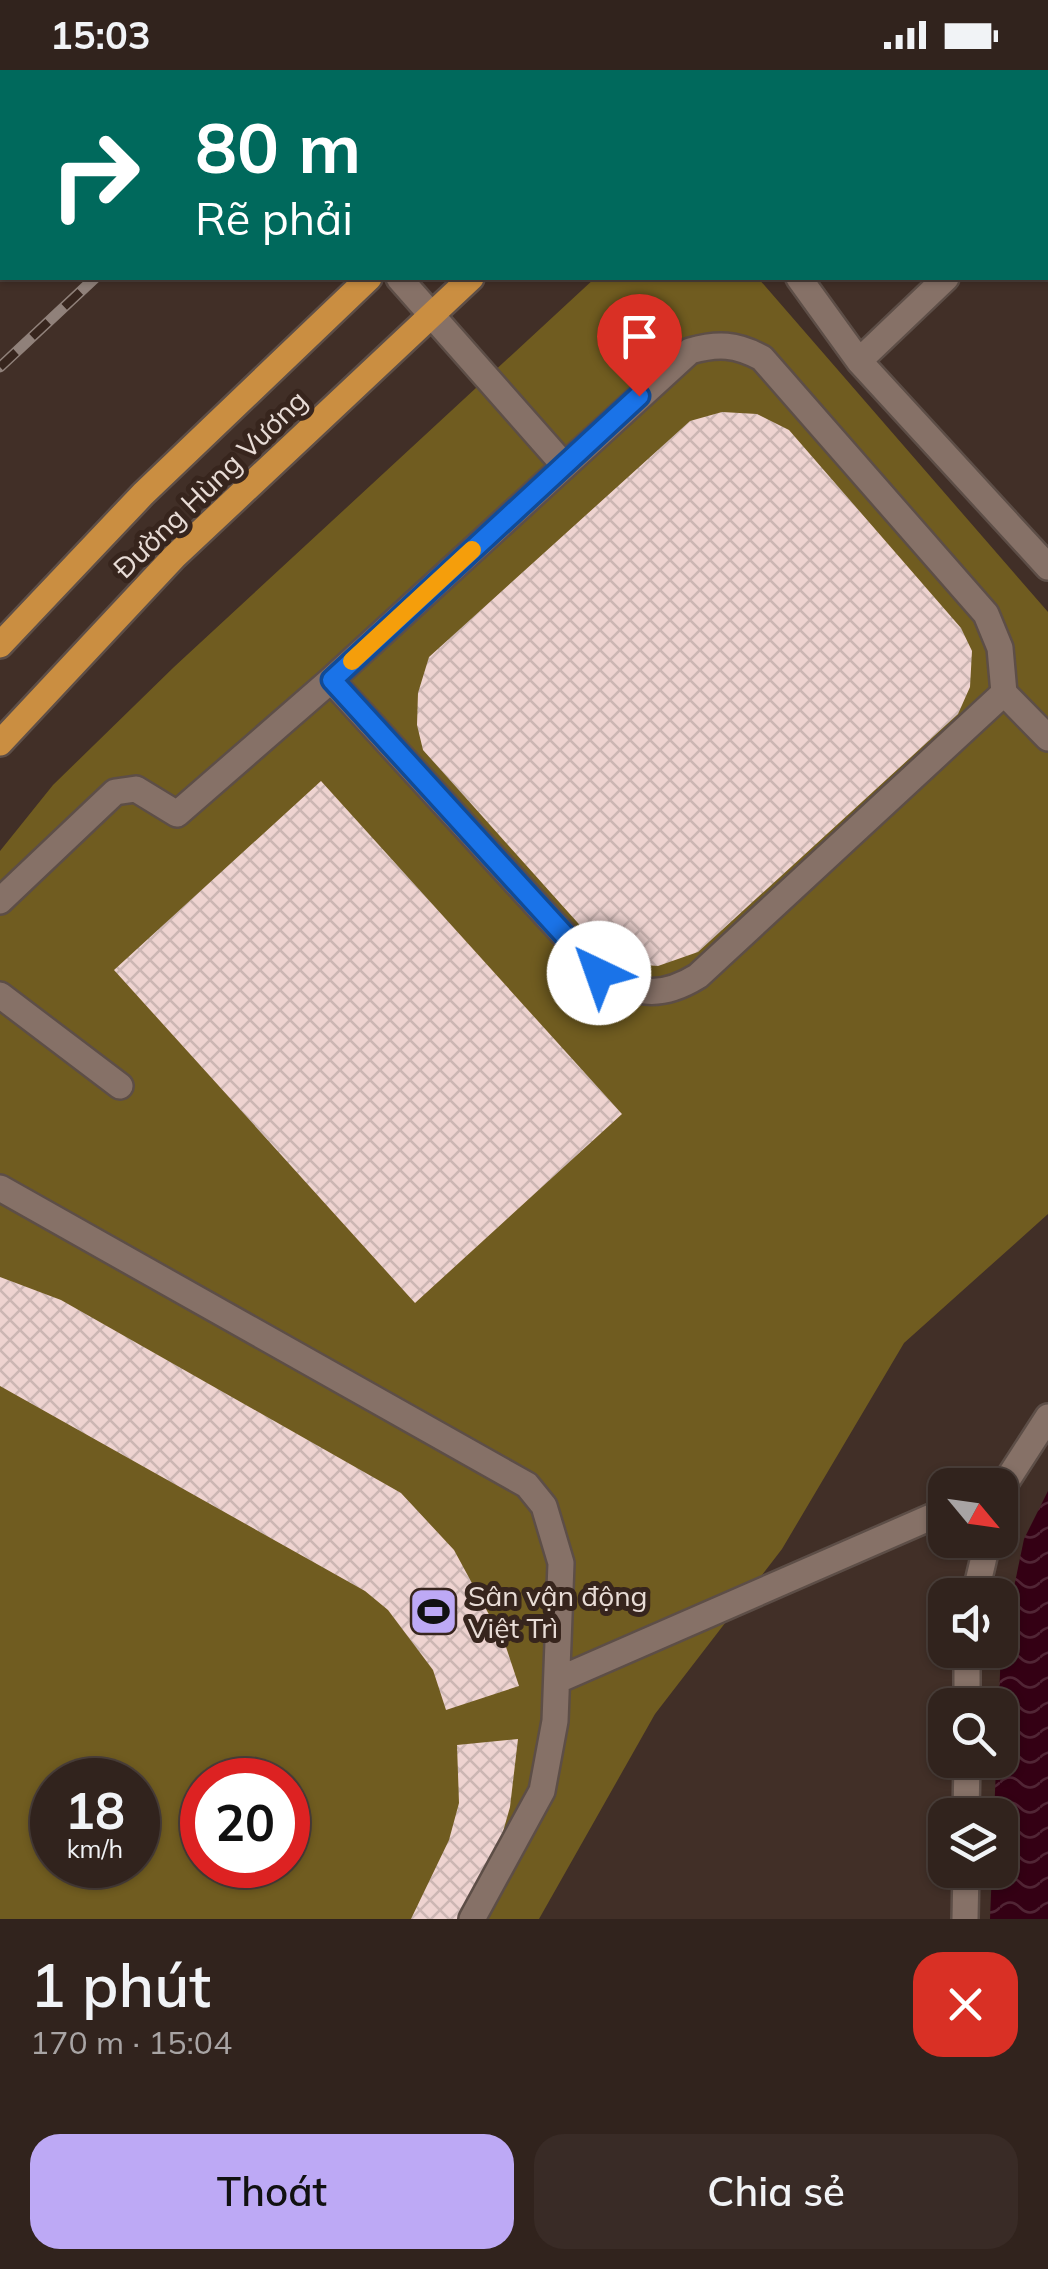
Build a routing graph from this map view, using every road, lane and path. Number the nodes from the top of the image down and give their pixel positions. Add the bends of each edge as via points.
1 (367, 280) edge
2 (401, 280) edge
3 (469, 280) edge
4 (801, 280) edge
5 (944, 280) edge
6 (430, 316) junction
7 (859, 360) junction
8 (563, 464) junction
9 (1048, 567) edge
10 (0, 646) edge
11 (332, 680) junction
12 (1004, 694) junction
13 (1048, 738) edge
14 (0, 743) edge
15 (0, 902) edge
16 (0, 994) edge
17 (120, 1086) dead end
18 (0, 1188) edge
19 (1048, 1417) edge
20 (1015, 1468) edge
21 (928, 1517) edge
22 (558, 1680) junction
23 (966, 1888) edge
24 (472, 1919) edge
25 (965, 1919) edge

1 - 10 main road, Đường Hùng Vương via 143,494
2 - 6 street
3 - 6 main road, Đường Hùng Vương
4 - 7 street
5 - 7 street
6 - 8 street
6 - 14 main road, Đường Hùng Vương via 174,557
7 - 9 street
8 - 11 street
8 - 12 street via 690,350 717,343 762,358 986,614 1000,648
11 - 12 street via 599,973 650,995 698,976
11 - 15 street via 177,814 136,789 115,792
12 - 13 street
16 - 17 street
18 - 22 street via 527,1485 544,1506 561,1563
19 - 20 street
21 - 22 street
22 - 24 street via 542,1791
23 - 25 street

